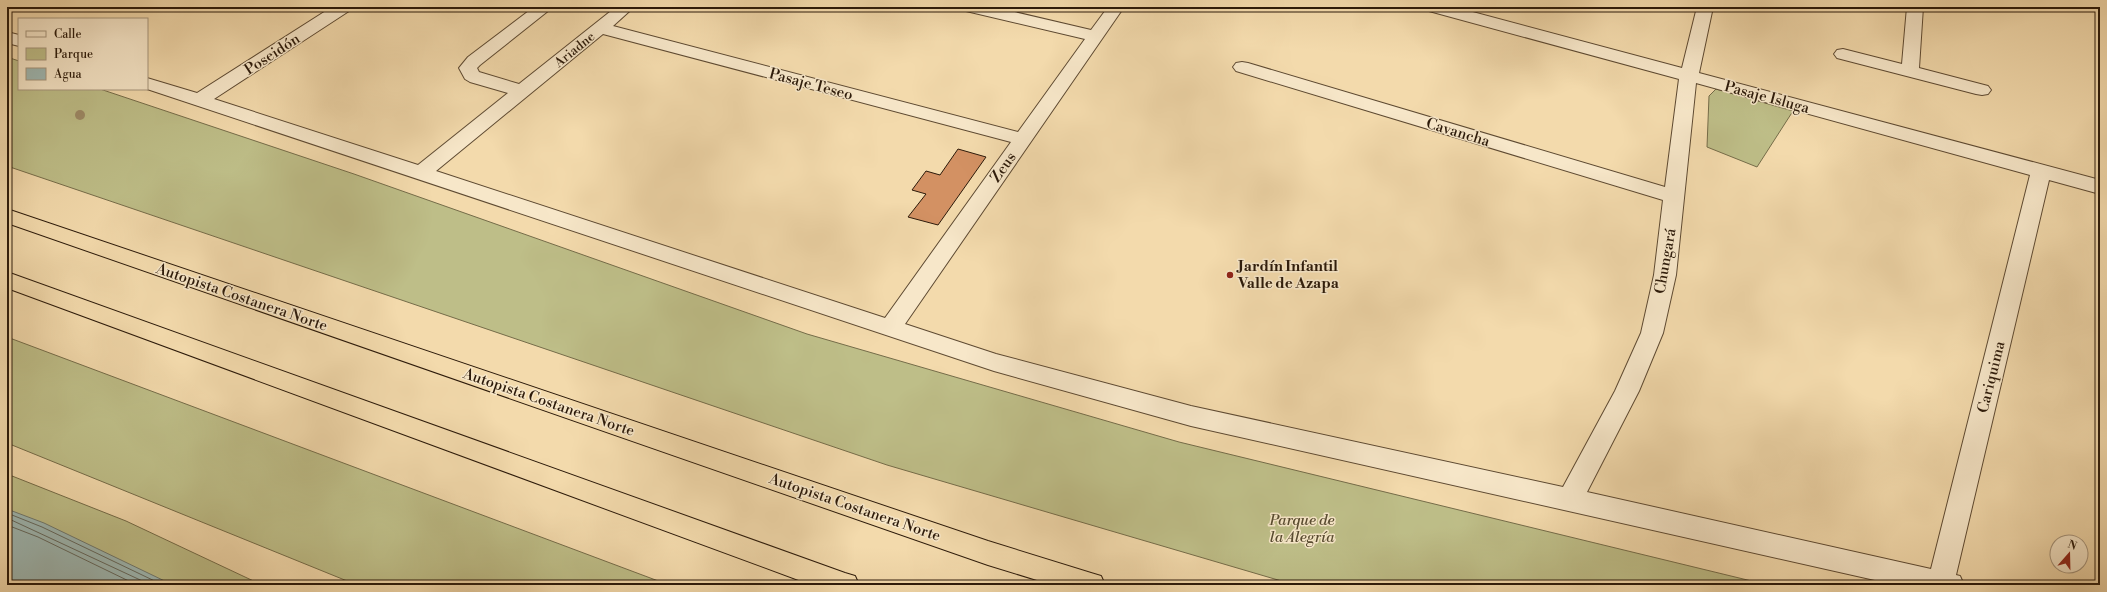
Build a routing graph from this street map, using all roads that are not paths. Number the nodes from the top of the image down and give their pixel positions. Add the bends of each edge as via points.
1 (343, 7) edge
2 (546, 7) edge
3 (626, 7) edge
4 (972, 7) edge
5 (1116, 7) edge
6 (1435, 7) edge
7 (1705, 7) edge
8 (1915, 7) edge
9 (600, 28) junction
10 (1095, 36) junction
11 (7, 37) edge
12 (18, 41) edge
13 (1843, 54) dead end
14 (1242, 67) dead end
15 (1910, 71) junction
16 (1688, 76) junction
17 (148, 83) edge
18 (1982, 90) dead end
19 (522, 91) junction
20 (200, 100) junction
21 (1022, 139) junction
22 (2041, 171) junction
23 (421, 173) junction
24 (2100, 187) edge
25 (1675, 196) junction
26 (7, 216) edge
27 (7, 280) edge
28 (890, 328) junction
29 (1570, 499) junction
30 (1945, 584) edge
31 (845, 585) edge
32 (1091, 585) edge

1 - 20 street, Poseidón
2 - 19 street via 468,68 471,75 476,78
3 - 9 street, Ariadne
4 - 10 street
5 - 10 street, Zeus
6 - 16 street, Pasaje Isluga
7 - 16 street, Chungará
8 - 15 street
9 - 19 street, Ariadne
9 - 21 street, Pasaje Teseo
10 - 21 street, Zeus
11 - 12 street
13 - 15 street
14 - 25 street, Cavancha
15 - 18 street
16 - 22 street, Pasaje Isluga
16 - 25 street, Chungará
17 - 20 street
19 - 23 street, Ariadne
20 - 23 street
21 - 28 street, Zeus
22 - 24 street, Pasaje Isluga
22 - 30 street, Cariquima
23 - 28 street
25 - 29 street, Chungará via 1665,275 1652,333 1627,391
26 - 32 highway, Autopista Costanera Norte via 988,553
27 - 31 highway
28 - 29 street via 1009,366 1191,416
29 - 30 street

